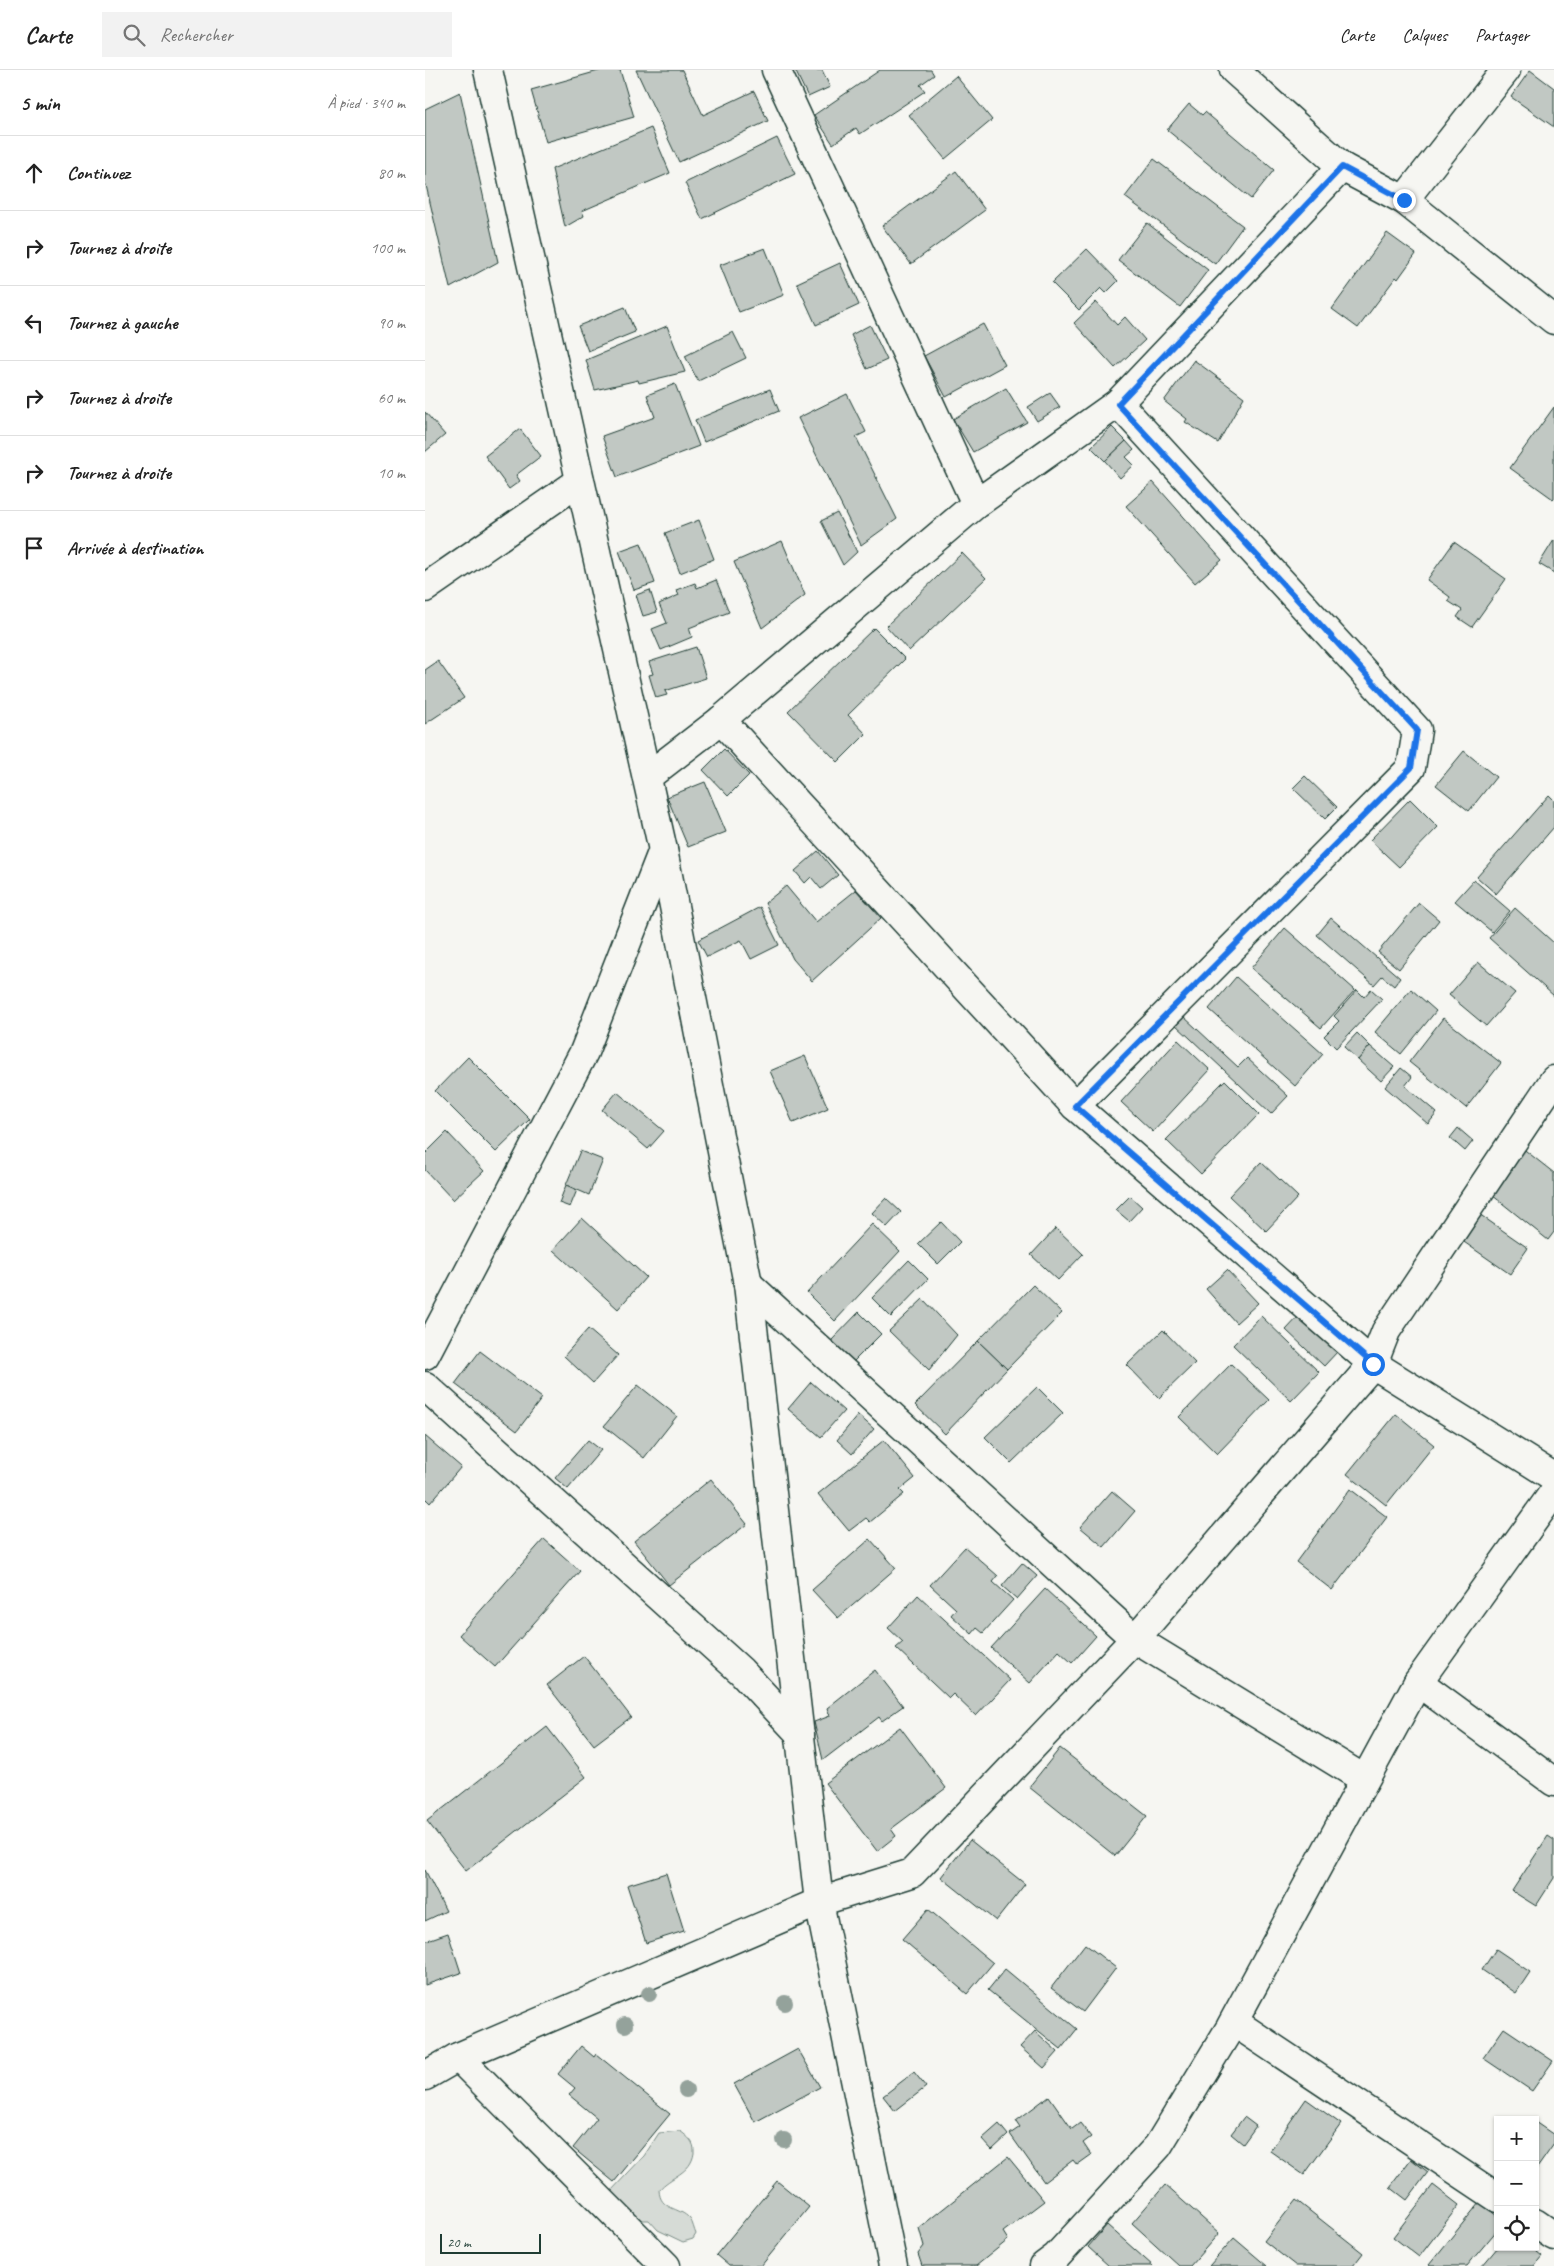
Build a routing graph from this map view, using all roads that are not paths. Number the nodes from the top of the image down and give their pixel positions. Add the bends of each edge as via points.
1 (776, 70) edge
2 (1234, 70) edge
3 (1506, 70) edge
4 (490, 71) edge
5 (1342, 167) junction
6 (1404, 200) junction
7 (1554, 320) edge
8 (1118, 404) junction
9 (580, 481) junction
10 (976, 504) junction
11 (425, 588) edge
12 (721, 720) junction
13 (647, 778) junction
14 (663, 850) junction
15 (1554, 1080) edge
16 (1075, 1106) junction
17 (748, 1284) junction
18 (425, 1356) edge
19 (1373, 1364) junction
20 (425, 1386) edge
21 (1554, 1477) edge
22 (1554, 1492) edge
23 (1135, 1639) junction
24 (1418, 1682) junction
25 (800, 1734) junction
26 (1364, 1779) junction
27 (1554, 1782) edge
28 (819, 1902) junction
29 (1234, 2022) junction
30 (458, 2058) junction
31 (425, 2076) edge
32 (1494, 2195) edge
33 (1539, 2226) edge
34 (1554, 2236) edge
35 (1056, 2263) edge
36 (666, 2266) edge
37 (893, 2266) edge

1 - 10 street
2 - 5 street
3 - 6 street
4 - 9 street
5 - 6 street
5 - 8 street
6 - 7 street
8 - 10 street
8 - 16 street via 1417,730 1411,768
9 - 11 street
9 - 13 street
10 - 12 street
12 - 13 street
12 - 16 street
13 - 14 street
14 - 17 street
14 - 18 street via 584,1052
15 - 19 street via 1386,1332
16 - 19 street
17 - 23 street
17 - 25 street
19 - 21 street
19 - 23 street
20 - 25 street via 741,1671
22 - 24 street
23 - 26 street
23 - 28 street via 912,1873
24 - 26 street
24 - 27 street
25 - 28 street
26 - 29 street
28 - 30 street
28 - 37 street
29 - 32 street
29 - 35 street via 1158,2146
30 - 31 street
30 - 36 street
33 - 34 street

